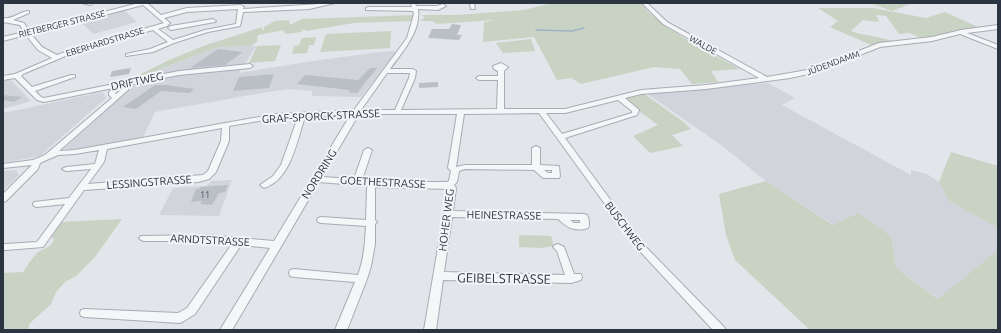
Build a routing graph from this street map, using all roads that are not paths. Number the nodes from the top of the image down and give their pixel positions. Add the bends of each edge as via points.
1 (84, 3) edge
2 (145, 3) edge
3 (268, 3) edge
4 (333, 3) edge
5 (644, 3) edge
6 (90, 4) dead end
7 (310, 5) edge
8 (443, 6) dead end
9 (368, 9) dead end
10 (266, 10) junction
11 (240, 11) junction
12 (415, 11) edge
13 (27, 12) dead end
14 (160, 17) junction
15 (4, 21) edge
16 (213, 21) dead end
17 (998, 27) edge
18 (153, 28) junction
19 (171, 28) dead end
20 (961, 32) junction
21 (28, 33) junction
22 (3, 39) edge
23 (172, 42) junction
24 (998, 47) edge
25 (128, 55) dead end
26 (56, 57) junction
27 (250, 66) dead end
28 (501, 70) dead end
29 (386, 71) junction
30 (17, 76) junction
31 (73, 76) dead end
32 (3, 78) edge
33 (479, 78) dead end
34 (501, 78) junction
35 (767, 80) junction
36 (119, 86) junction
37 (30, 90) junction
38 (641, 92) joint
39 (619, 97) junction
40 (357, 112) junction
41 (397, 112) junction
42 (461, 112) junction
43 (500, 112) junction
44 (541, 112) junction
45 (302, 115) junction
46 (226, 124) junction
47 (561, 137) junction
48 (103, 147) junction
49 (536, 148) dead end
50 (368, 150) dead end
51 (48, 155) junction
52 (34, 162) junction
53 (3, 166) edge
54 (96, 166) junction
55 (66, 169) dead end
56 (455, 170) junction
57 (316, 179) junction
58 (357, 182) junction
59 (374, 184) junction
60 (264, 185) dead end
61 (449, 185) junction
62 (82, 187) junction
63 (3, 199) edge
64 (71, 201) junction
65 (37, 204) dead end
66 (448, 214) junction
67 (559, 216) dead end
68 (321, 220) dead end
69 (372, 222) junction
70 (144, 238) dead end
71 (239, 241) junction
72 (276, 245) junction
73 (7, 246) edge
74 (558, 247) dead end
75 (294, 273) dead end
76 (438, 276) junction
77 (362, 279) junction
78 (85, 313) dead end
79 (226, 330) edge
80 (341, 330) edge
81 (430, 330) edge
82 (720, 330) edge

1 - 6 street
2 - 14 street
2 - 21 street, RIETBERGER STRASSE
3 - 10 street
4 - 7 street
5 - 35 street, WALDE via 666,23
7 - 10 street
8 - 12 street
9 - 12 street
10 - 11 street
11 - 14 street via 241,7 187,10
11 - 23 street via 238,25
12 - 29 street, NORDRING via 410,38
13 - 15 street
14 - 18 street, EBERHARDSTRASSE via 167,23
15 - 21 street via 22,24
16 - 19 street
17 - 20 street, JÜDENDAMM
18 - 23 street
18 - 26 street, EBERHARDSTRASSE
20 - 24 street
20 - 35 street, JÜDENDAMM via 880,46 815,71
21 - 22 street, RIETBERGER STRASSE
21 - 26 street via 41,51
23 - 25 street
26 - 30 street, EBERHARDSTRASSE
27 - 36 street, DRIFTWEG via 179,73
28 - 34 street
29 - 40 street, NORDRING
29 - 41 street via 413,71
30 - 32 street
30 - 37 street, DRIFTWEG
31 - 37 street
33 - 34 street
34 - 43 street
35 - 38 street, JÜDENDAMM
36 - 37 street, DRIFTWEG via 44,100
36 - 51 street via 112,92 115,97
38 - 39 street, GRAF-SPORCK-STRASSE
39 - 44 street, GRAF-SPORCK-STRASSE via 578,108
39 - 47 street via 636,110 635,114
40 - 41 street, GRAF-SPORCK-STRASSE
40 - 45 street, GRAF-SPORCK-STRASSE
40 - 57 street, NORDRING
41 - 42 street, GRAF-SPORCK-STRASSE
42 - 43 street, GRAF-SPORCK-STRASSE
42 - 56 street, HOHER WEG via 452,168
43 - 44 street, GRAF-SPORCK-STRASSE
44 - 47 street, BUSCHWEG
45 - 46 street, GRAF-SPORCK-STRASSE via 276,116
45 - 60 street via 285,166 276,178
46 - 48 street, GRAF-SPORCK-STRASSE
46 - 62 street, LESSINGSTRASSE via 226,141 212,172 206,177
47 - 82 street, BUSCHWEG via 639,245
48 - 51 street, GRAF-SPORCK-STRASSE
48 - 54 street via 100,162
49 - 56 street via 536,168 465,167
50 - 58 street
51 - 52 street, GRAF-SPORCK-STRASSE
52 - 53 street, GRAF-SPORCK-STRASSE
52 - 63 street via 35,168
54 - 55 street
54 - 62 street
56 - 61 street, HOHER WEG via 453,182
57 - 58 street, GOETHESTRASSE
57 - 72 street, NORDRING
58 - 59 street, GOETHESTRASSE
59 - 61 street, GOETHESTRASSE
59 - 69 street via 371,188
61 - 66 street, HOHER WEG via 452,188
62 - 64 street
64 - 65 street
64 - 73 street via 40,245
66 - 67 street, HEINESTRASSE
66 - 76 street, HOHER WEG
68 - 69 street
69 - 77 street
70 - 71 street, ARNDTSTRASSE
71 - 72 street, ARNDTSTRASSE
71 - 78 street via 185,316 176,318
72 - 79 street, NORDRING
74 - 76 street, GEIBELSTRASSE via 574,278
75 - 77 street
76 - 81 street, HOHER WEG
77 - 80 street

